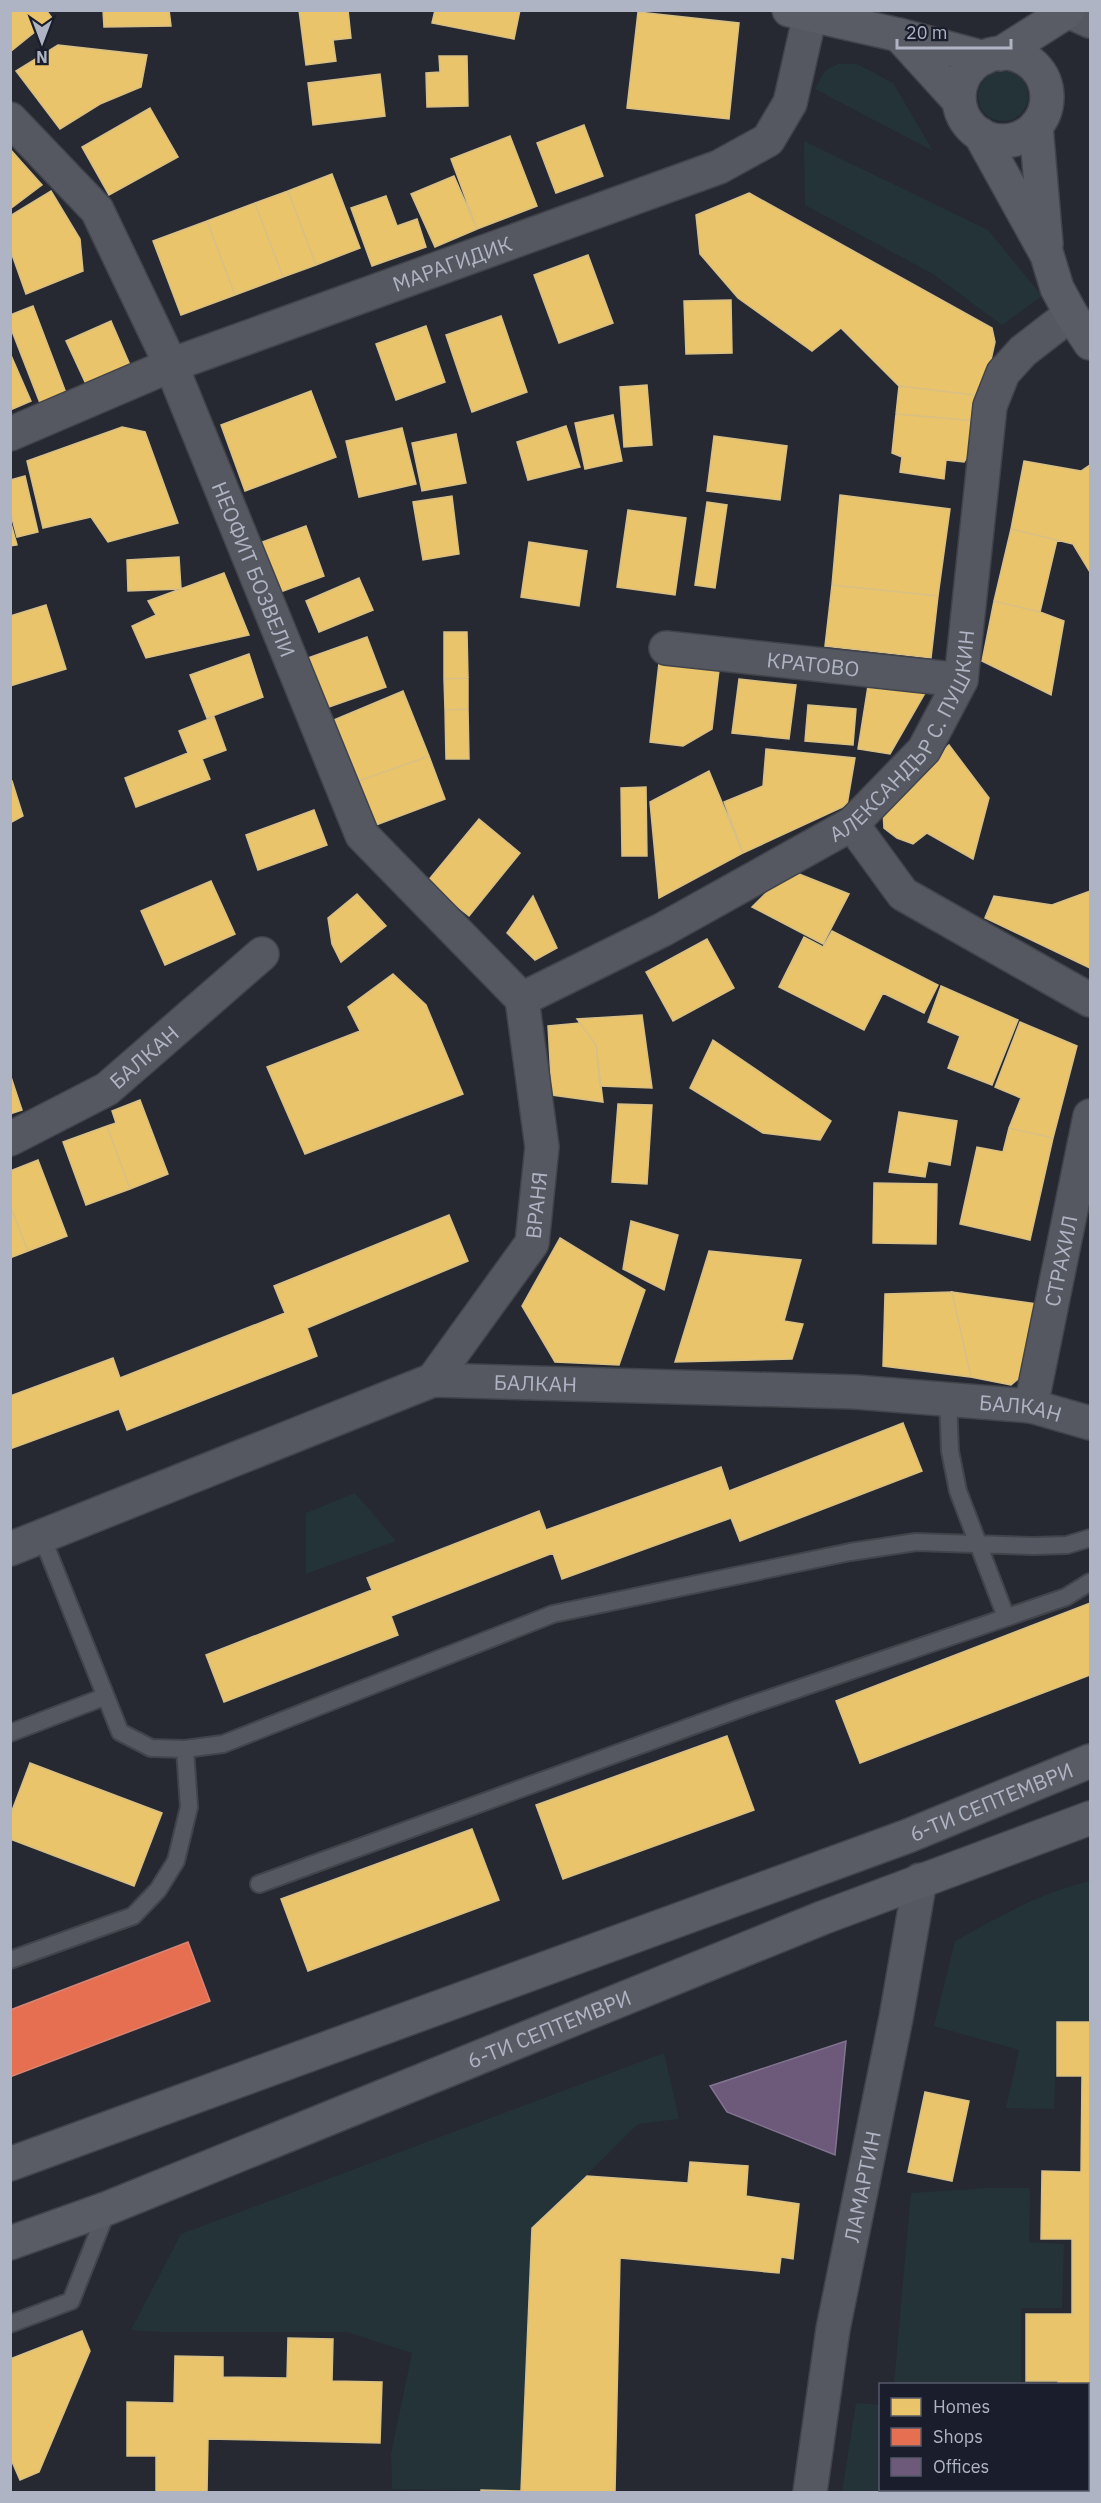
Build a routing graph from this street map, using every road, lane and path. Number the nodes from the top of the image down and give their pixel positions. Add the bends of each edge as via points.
1 (1068, 10) edge
2 (800, 13) edge
3 (1090, 21) edge
4 (898, 35) junction
5 (992, 56) junction
6 (1044, 81) junction
7 (959, 101) junction
8 (10, 119) edge
9 (1036, 126) junction
10 (980, 134) junction
11 (1047, 255) junction
12 (1071, 314) junction
13 (1090, 343) edge
14 (171, 365) junction
15 (10, 434) edge
16 (666, 648) dead end
17 (961, 680) junction
18 (852, 824) junction
19 (262, 954) dead end
20 (522, 999) junction
21 (1090, 1000) edge
22 (1090, 1116) edge
23 (10, 1138) edge
24 (433, 1380) junction
25 (948, 1399) junction
26 (1031, 1406) junction
27 (1090, 1423) edge
28 (42, 1537) junction
29 (1090, 1539) edge
30 (977, 1543) junction
31 (10, 1549) edge
32 (1090, 1581) edge
33 (1006, 1617) junction
34 (104, 1697) junction
35 (10, 1733) edge
36 (185, 1749) junction
37 (1090, 1761) edge
38 (1090, 1818) edge
39 (920, 1880) junction
40 (259, 1884) dead end
41 (10, 1960) edge
42 (10, 2164) edge
43 (108, 2208) junction
44 (10, 2243) edge
45 (10, 2324) edge
46 (810, 2493) edge

1 - 3 street
1 - 5 main road
1 - 6 main road
2 - 4 main road
2 - 14 street, МАРАГИДИК via 790,103 768,140 719,167
4 - 5 main road
4 - 7 main road
5 - 6 main road via 1014,55 1027,60
5 - 7 main road via 973,66 965,76
6 - 9 main road via 1047,105
7 - 10 main road via 963,114
8 - 14 street, НЕОФИТ БОЗВЕЛИ via 97,210
9 - 10 main road via 1027,134 1003,141
9 - 11 main road
10 - 11 main road
11 - 12 main road via 1057,288
12 - 13 main road
12 - 17 street, АЛЕКСАНДЪР С. ПУШКИН via 1023,351 1003,373 990,406
14 - 15 street, МАРАГИДИК
14 - 20 street, НЕОФИТ БОЗВЕЛИ via 362,835
16 - 17 street, КРАТОВО
17 - 18 street, АЛЕКСАНДЪР С. ПУШКИН via 924,750
18 - 20 street, АЛЕКСАНДЪР С. ПУШКИН via 662,930
18 - 21 street via 903,894
19 - 23 street, БАЛКАН via 107,1089
20 - 24 street, ВРАНЯ via 542,1147 532,1243
22 - 26 street, СТРАХИЛ
24 - 25 street, БАЛКАН via 855,1392
24 - 28 street, БАЛКАН
25 - 26 street, БАЛКАН
25 - 30 lane via 950,1451 958,1491
26 - 27 street, БАЛКАН
28 - 31 street, БАЛКАН
28 - 34 lane
29 - 30 lane via 1067,1545
30 - 33 lane
30 - 36 lane via 916,1542 850,1552 554,1614 224,1744
32 - 33 lane via 1066,1597
33 - 40 lane via 728,1713
34 - 35 lane
34 - 36 lane via 120,1732 151,1748
36 - 41 lane via 189,1807 176,1861 158,1890 133,1916
37 - 42 main road, 6-ТИ СЕПТЕМВРИ via 909,1836
38 - 39 main road, 6-ТИ СЕПТЕМВРИ
39 - 43 main road, 6-ТИ СЕПТЕМВРИ
39 - 46 street, ЛАМАРТИН via 833,2329
43 - 44 main road, 6-ТИ СЕПТЕМВРИ
43 - 45 lane via 70,2301

